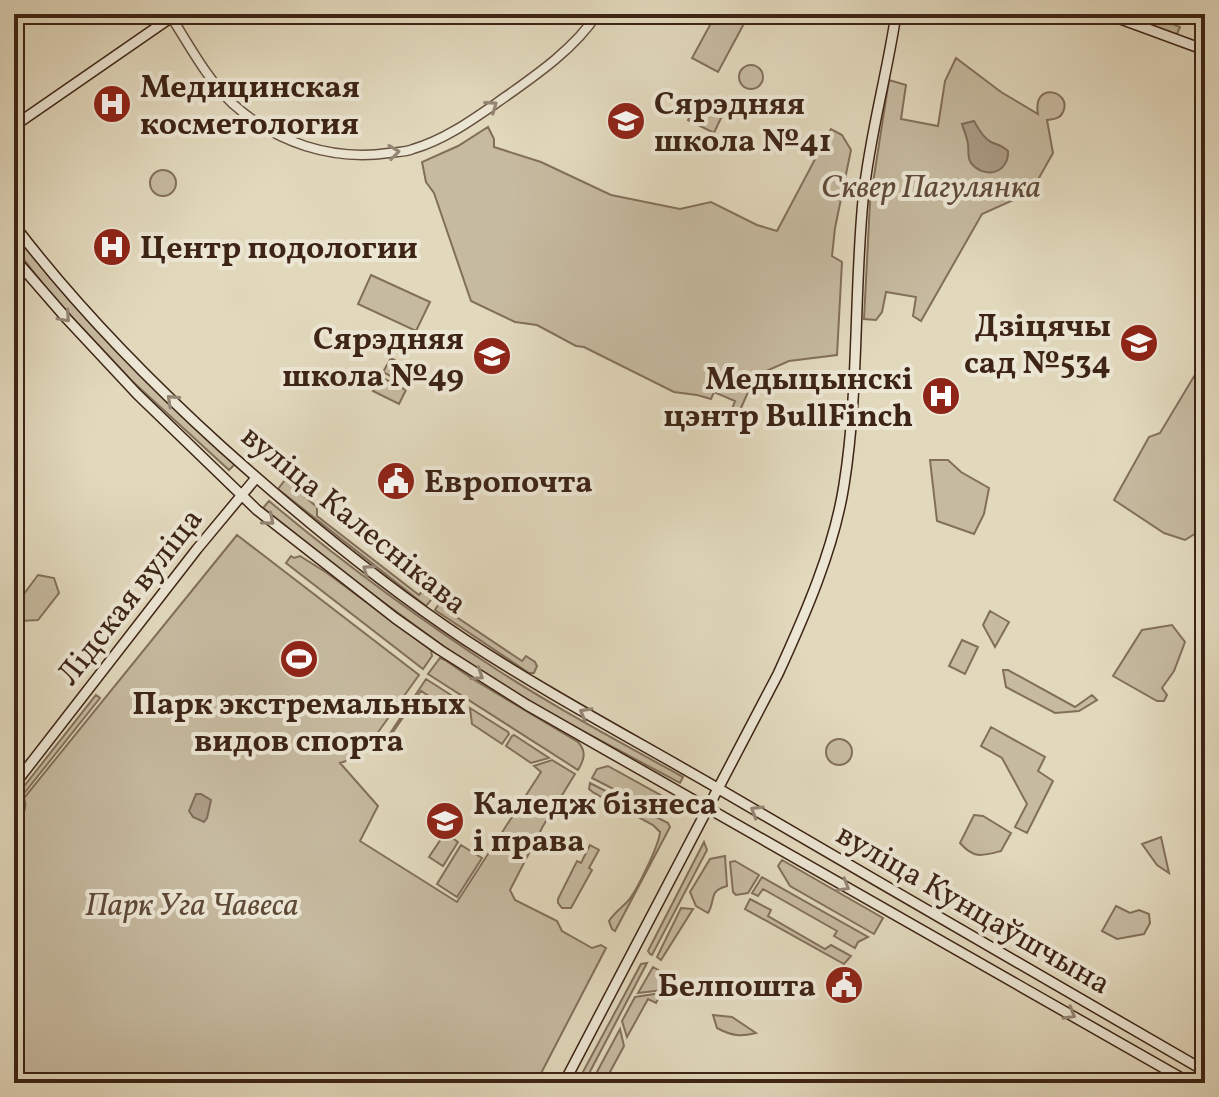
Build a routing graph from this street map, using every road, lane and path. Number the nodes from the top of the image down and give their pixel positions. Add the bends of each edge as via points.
1 (597, 14) edge
2 (896, 14) edge
3 (902, 14) edge
4 (1107, 14) edge
5 (173, 15) edge
6 (891, 44) junction
7 (1205, 50) edge
8 (14, 126) edge
9 (14, 225) edge
10 (14, 258) edge
11 (256, 478) junction
12 (241, 495) junction
13 (14, 785) edge
14 (718, 788) junction
15 (708, 808) junction
16 (1205, 1071) edge
17 (564, 1083) edge
18 (1190, 1083) edge

5 -> 1 street via 213,80 259,124 309,147 362,157 412,150 472,120 566,49
2 - 6 main road
3 - 6 main road
4 - 7 main road
5 - 8 main road
6 - 14 main road via 863,197 844,486 800,627
11 -> 9 main road, вуліца Калеснікава via 147,377
10 -> 12 main road, вуліца Калеснікава via 137,394
11 - 12 main road, Лідская вуліца
14 -> 11 main road, вуліца Калеснікава via 461,637 356,561
12 - 13 main road, Лідская вуліца
12 -> 15 main road, вуліца Калеснікава via 440,650
14 - 15 main road
16 -> 14 main road, вуліца Кунцаўшчына
15 - 17 main road
15 -> 18 main road, вуліца Кунцаўшчына

